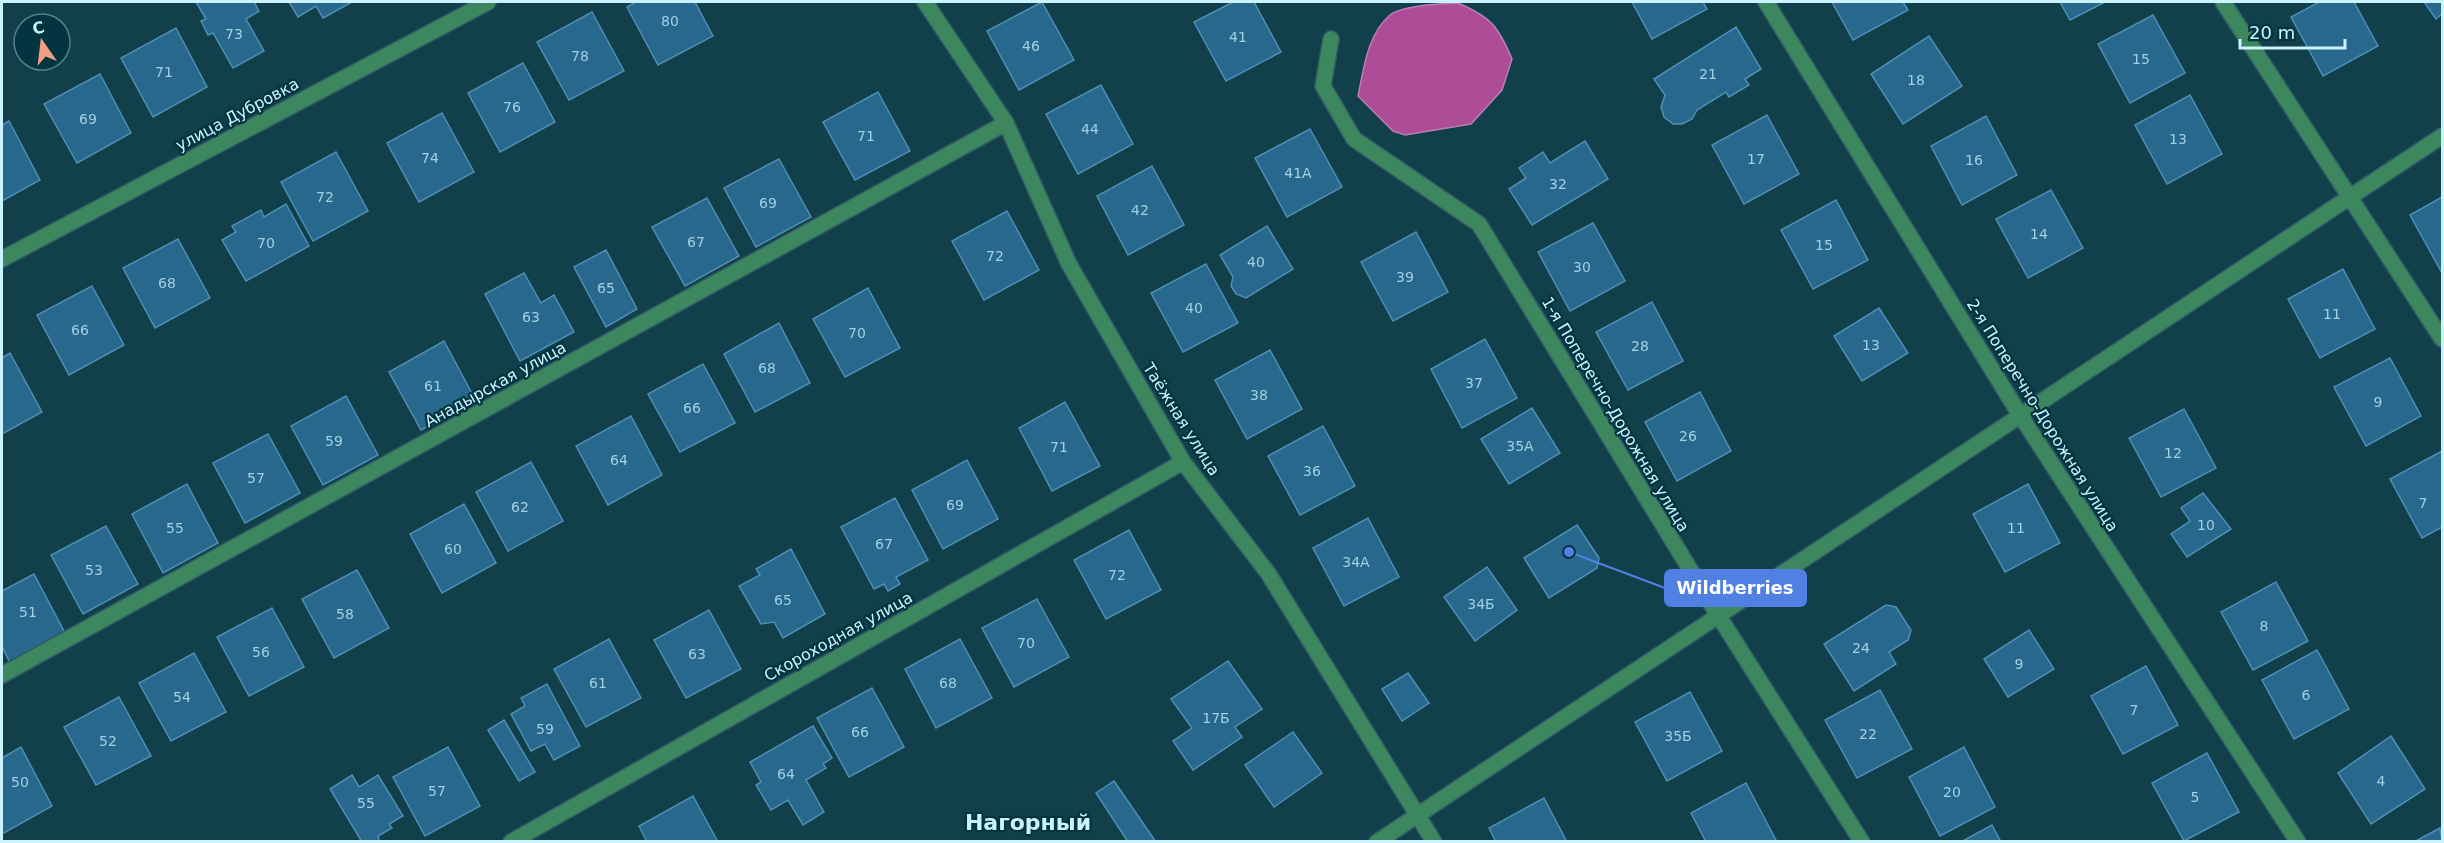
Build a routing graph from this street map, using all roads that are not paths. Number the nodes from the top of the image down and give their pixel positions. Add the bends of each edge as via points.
1 (488, 2) edge
2 (925, 2) edge
3 (1766, 2) edge
4 (2223, 2) edge
5 (1331, 39) dead end
6 (1006, 123) junction
7 (2442, 136) edge
8 (2351, 197) junction
9 (2, 259) edge
10 (2442, 339) edge
11 (2020, 415) junction
12 (1184, 462) junction
13 (1718, 615) junction
14 (2, 675) edge
15 (1418, 814) junction
16 (511, 842) edge
17 (1377, 842) edge
18 (1434, 842) edge
19 (1862, 842) edge
20 (2298, 842) edge

1 - 9 street, улица Дубровка
2 - 6 street, Таёжная улица
3 - 11 street, 2-я Поперечно-Дорожная улица
4 - 8 street
5 - 13 street, 1-я Поперечно-Дорожная улица via 1323,86 1354,139 1479,224
6 - 12 street, Таёжная улица via 1069,264
6 - 14 street, Анадырская улица
7 - 8 street
8 - 10 street
8 - 11 street
11 - 13 street
11 - 20 street, 2-я Поперечно-Дорожная улица
12 - 15 street, Таёжная улица via 1268,573
12 - 16 street, Скороходная улица
13 - 15 street
13 - 19 street, 1-я Поперечно-Дорожная улица
15 - 17 street
15 - 18 street, Таёжная улица

